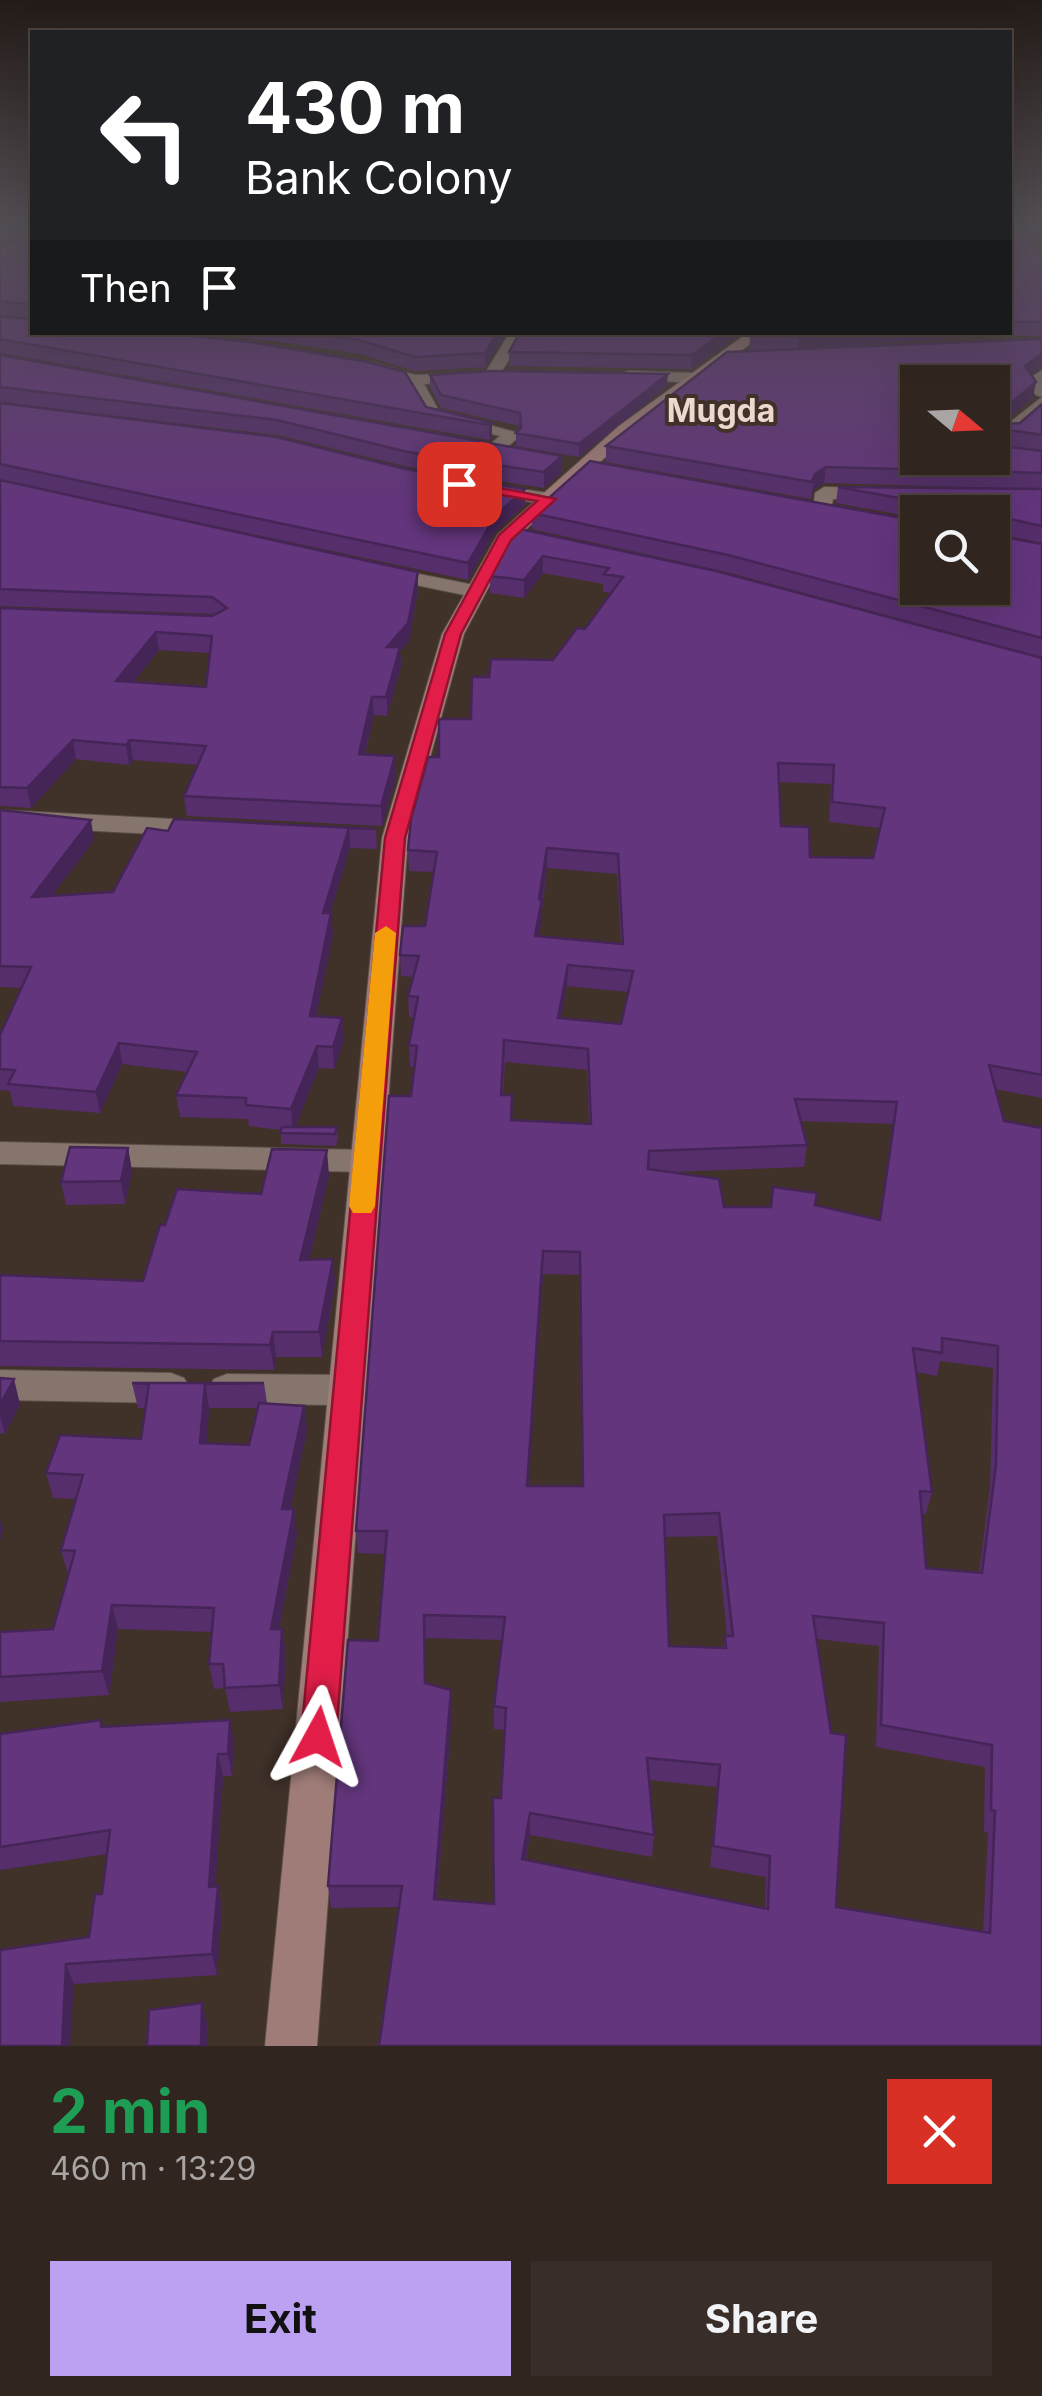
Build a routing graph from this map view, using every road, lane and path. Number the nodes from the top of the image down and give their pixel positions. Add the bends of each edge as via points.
1 (516, 335) edge
2 (755, 335) edge
3 (724, 358) junction
4 (761, 358) edge
5 (359, 363) edge
6 (492, 375) junction
7 (512, 375) edge
8 (1042, 375) edge
9 (608, 376) edge
10 (696, 378) junction
11 (414, 380) junction
12 (1042, 392) edge
13 (1037, 411) edge
14 (1010, 432) edge
15 (466, 448) edge
16 (463, 485) edge
17 (902, 494) edge
18 (548, 499) junction
19 (823, 510) edge
20 (362, 568) edge
21 (474, 591) junction
22 (0, 818) edge
23 (237, 830) edge
24 (0, 1153) edge
25 (365, 1161) junction
26 (0, 1385) edge
27 (349, 1390) junction
28 (291, 2046) edge

1 - 6 street
2 - 3 street
3 - 4 street
3 - 10 street
5 - 11 street
6 - 7 street
6 - 11 street
8 - 12 street via 1034,380
9 - 10 street
10 - 18 street
11 - 15 street via 432,414 513,434 499,454
13 - 14 street
16 - 18 street
17 - 19 street via 824,493
18 - 21 street
20 - 21 street
21 - 25 street via 453,634 385,838
22 - 23 street
24 - 25 street
25 - 27 street
26 - 27 street
27 - 28 street

